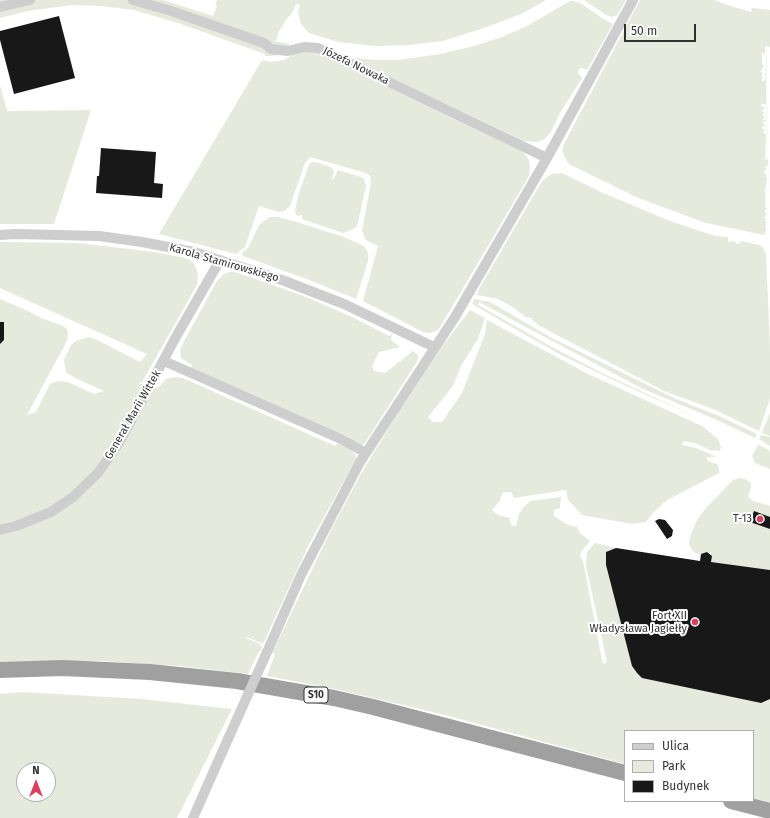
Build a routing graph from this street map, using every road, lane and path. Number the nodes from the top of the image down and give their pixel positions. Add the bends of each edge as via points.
1 (30, 0) edge
2 (133, 0) edge
3 (633, 0) edge
4 (0, 7) edge
5 (546, 158) junction
6 (0, 235) edge
7 (220, 260) junction
8 (434, 348) junction
9 (164, 361) junction
10 (366, 452) junction
11 (0, 530) edge
12 (0, 670) edge
13 (624, 773) edge
14 (735, 802) edge
15 (770, 811) edge
16 (193, 818) edge

1 - 4 street
2 - 5 street, Józefa Nowaka via 264,43 271,49 288,51 304,47 318,48
3 - 5 street
5 - 8 street via 455,317
6 - 7 street, Karola Stamirowskiego via 99,236 162,245
7 - 8 street, Karola Stamirowskiego via 344,304
7 - 9 street, Generał Marii Wittek
8 - 10 street
9 - 10 street, Generał Marii Wittek
9 - 11 street, Generał Marii Wittek via 119,444 87,485 63,505 41,517
10 - 16 street, bridge via 301,575
12 - 13 highway, S10 via 62,668 150,672 258,685 373,707
14 - 15 highway

